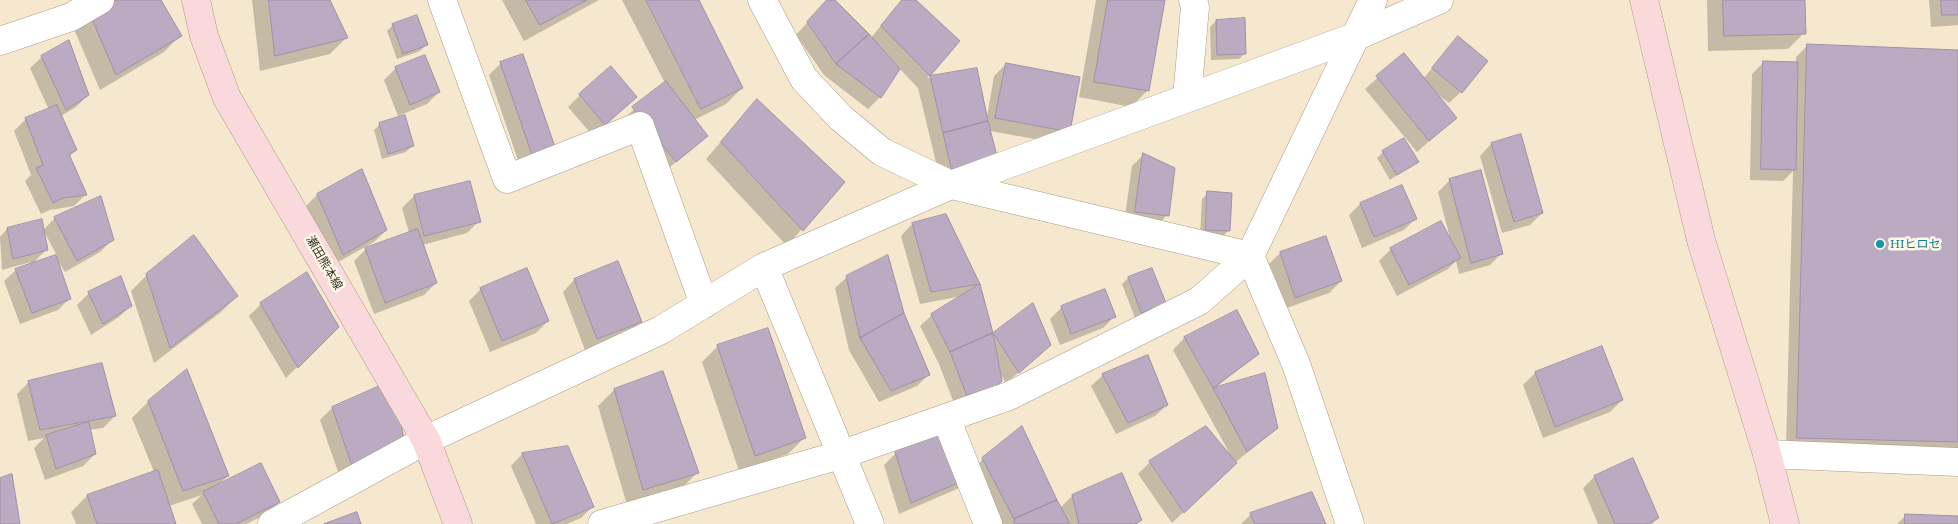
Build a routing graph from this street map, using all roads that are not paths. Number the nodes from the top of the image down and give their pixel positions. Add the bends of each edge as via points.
1 (100, 0) edge
2 (196, 0) edge
3 (442, 0) edge
4 (762, 0) edge
5 (1193, 0) edge
6 (1373, 0) edge
7 (1439, 0) edge
8 (1644, 0) edge
9 (1357, 36) junction
10 (0, 41) edge
11 (1187, 98) junction
12 (951, 185) junction
13 (1250, 256) junction
14 (764, 268) junction
15 (704, 304) junction
16 (946, 418) junction
17 (426, 440) junction
18 (843, 454) junction
19 (1767, 454) junction
20 (1958, 462) edge
21 (272, 524) edge
22 (458, 524) edge
23 (602, 524) edge
24 (870, 524) edge
25 (988, 524) edge
26 (1350, 524) edge
27 (1785, 524) edge

1 - 10 street via 71,17
2 - 17 main road, 瀬田熊本線 via 204,36 227,98
3 - 15 street via 507,179 640,126
4 - 12 street via 804,79 841,118 882,152
5 - 11 street via 1196,7
6 - 9 street
7 - 9 street
8 - 19 main road via 1701,240
9 - 11 street
9 - 13 street
11 - 12 street
12 - 13 street
12 - 14 street
13 - 16 street via 1199,300 1009,396
13 - 26 street via 1296,364
14 - 15 street
14 - 18 street
15 - 17 street via 661,330
16 - 18 street
16 - 25 street
17 - 21 street
17 - 22 main road, 瀬田熊本線
18 - 23 street
18 - 24 street
19 - 20 street
19 - 27 main road

